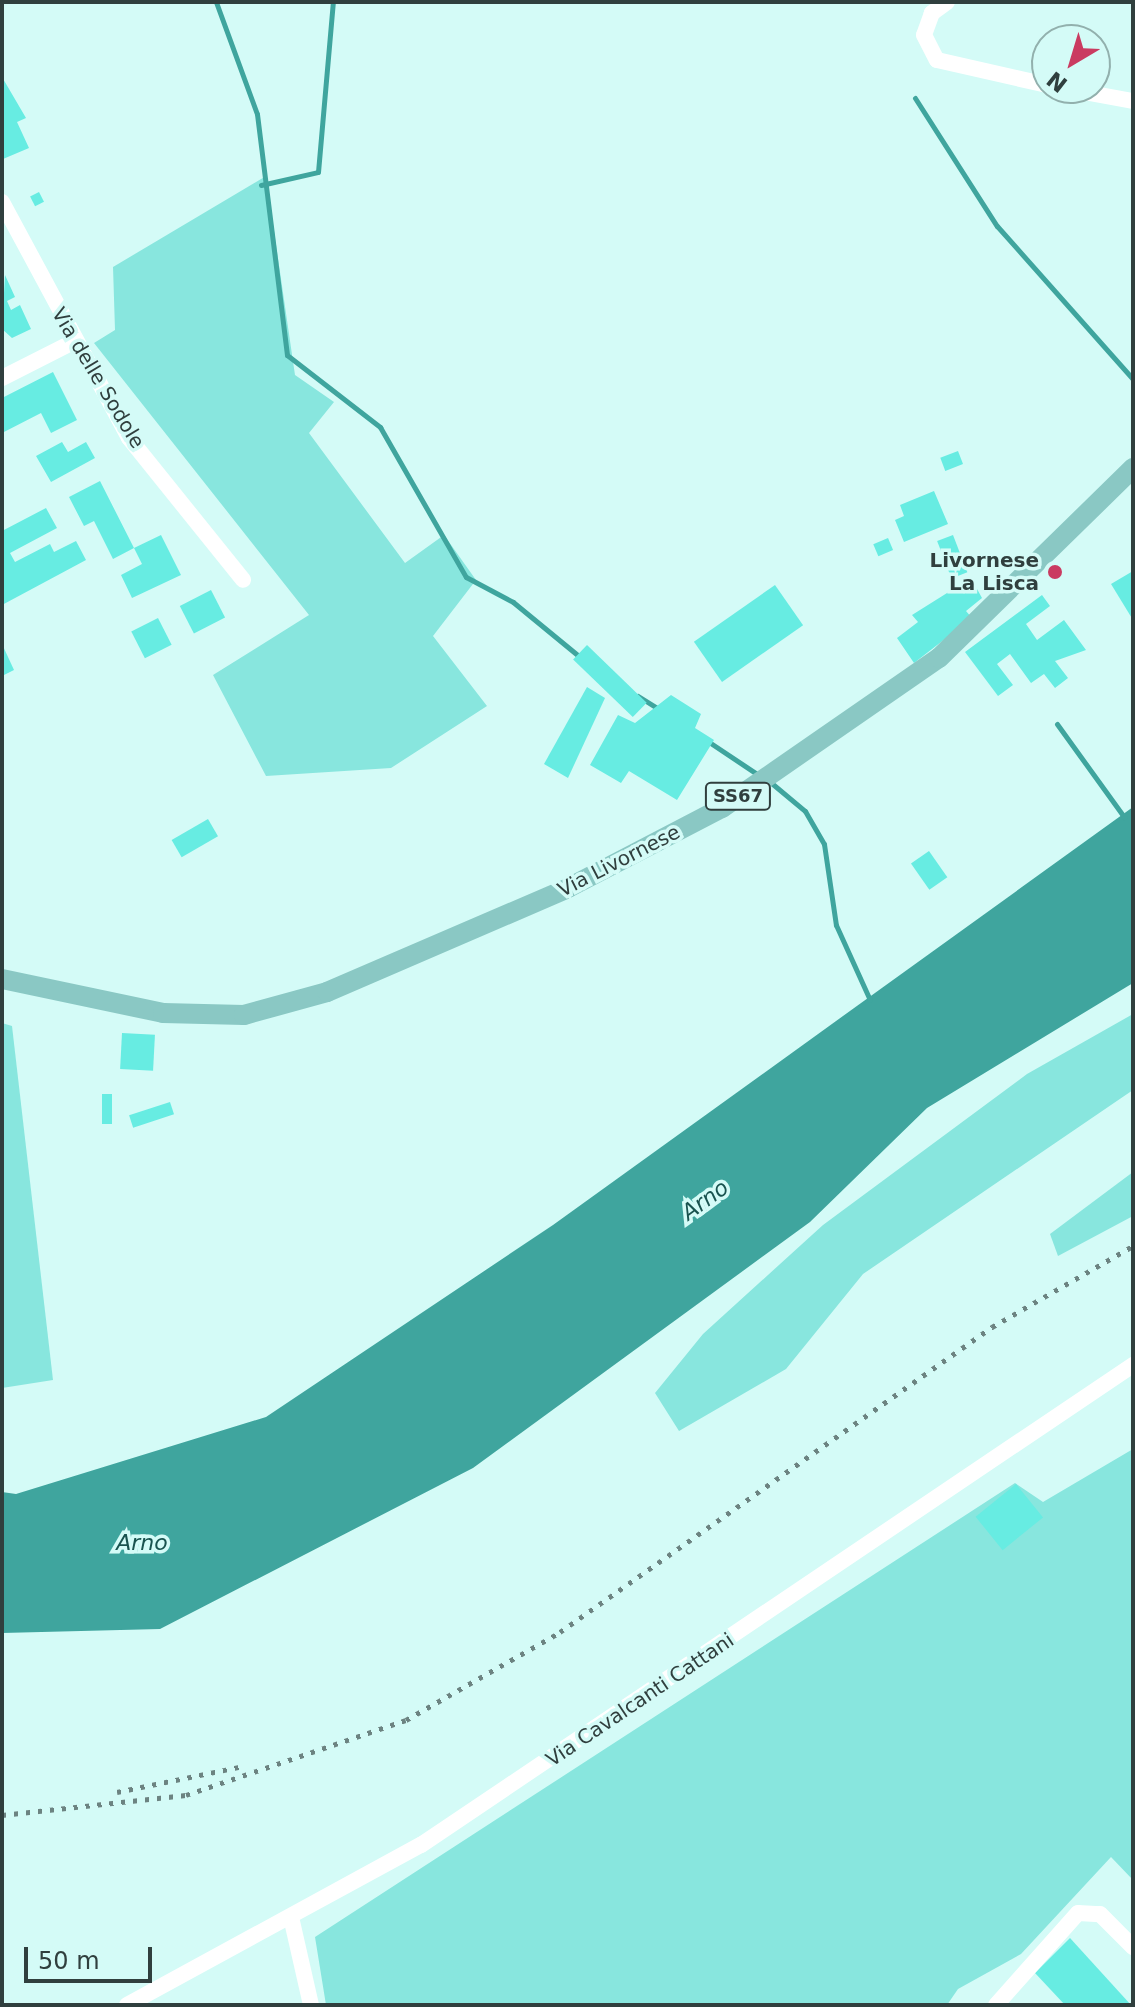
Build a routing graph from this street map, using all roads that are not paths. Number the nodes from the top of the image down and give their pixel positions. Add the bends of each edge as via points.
1 (947, 2) edge
2 (1031, 81) edge
3 (1111, 97) edge
4 (1133, 101) edge
5 (2, 202) edge
6 (73, 342) junction
7 (2, 378) edge
8 (1133, 468) edge
9 (243, 580) dead end
10 (2, 979) edge
11 (1133, 1365) edge
12 (291, 1917) junction
13 (1133, 1947) edge
14 (999, 2004) edge
15 (127, 2005) edge
16 (311, 2005) edge

1 - 2 street via 932,13 924,35 937,60
3 - 4 street
5 - 6 street, Via delle Sodole
6 - 7 street
6 - 9 street, Via delle Sodole via 129,438
8 - 10 main road, Via Livornese / SS67 via 978,626 722,808 568,888 270,1010 188,1016
11 - 12 street, Via Cavalcanti Cattani via 471,1813
12 - 15 street, Via Cavalcanti Cattani
12 - 16 street
13 - 14 street via 1100,1914 1078,1913

